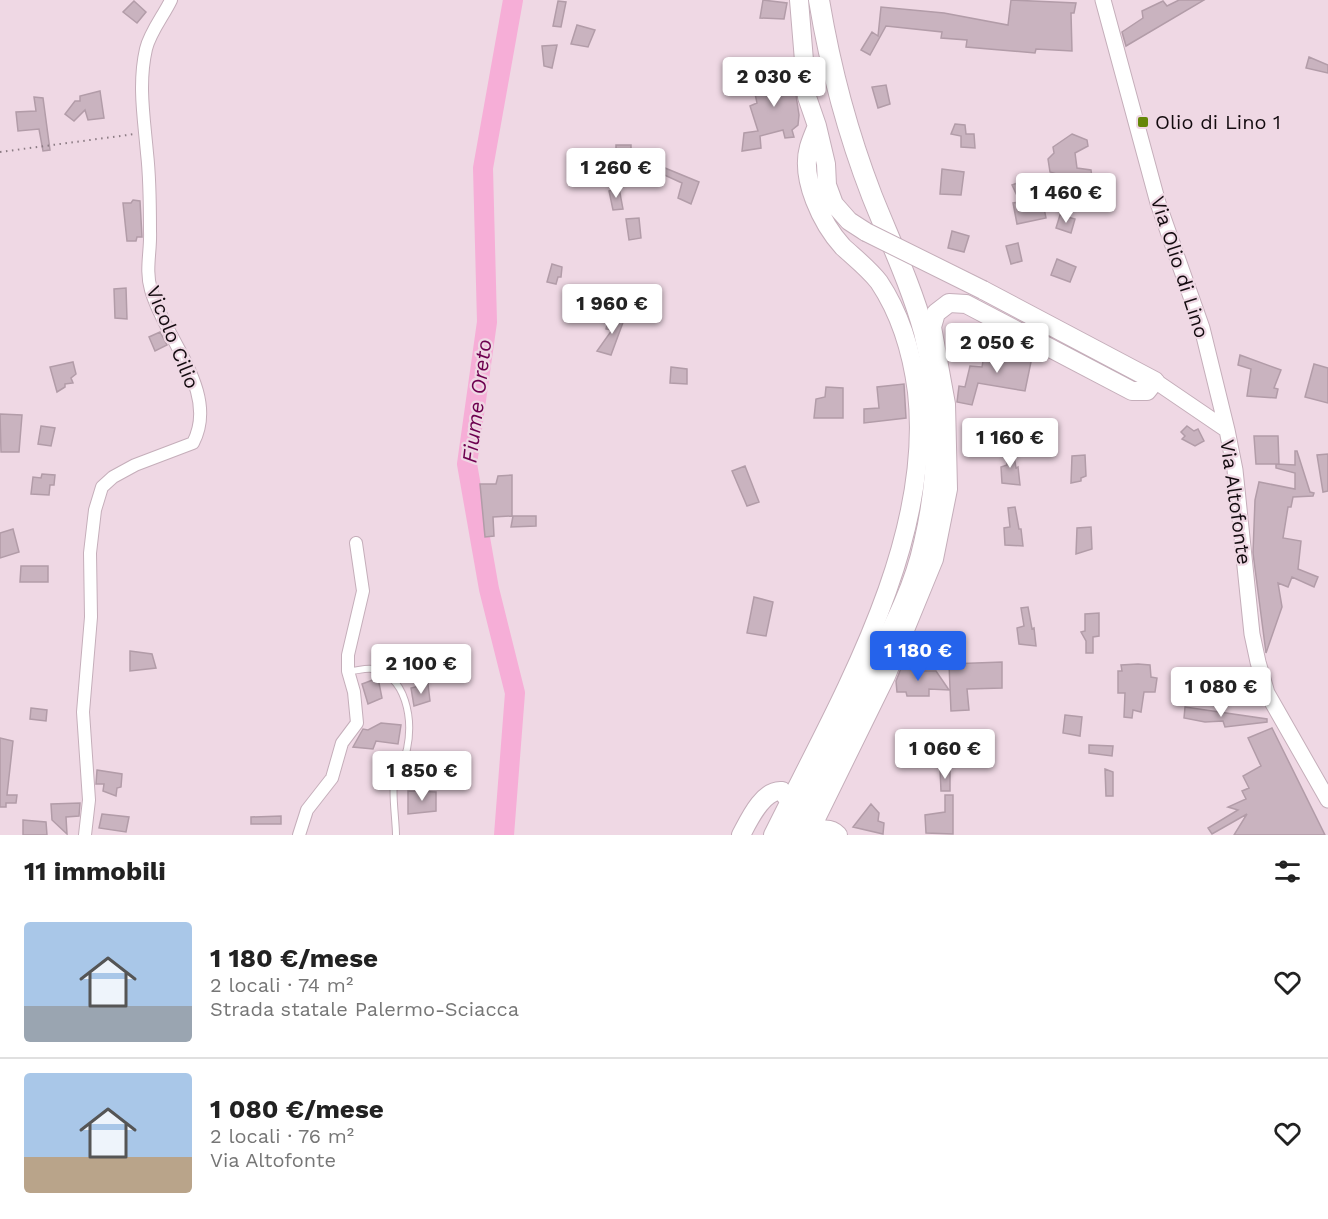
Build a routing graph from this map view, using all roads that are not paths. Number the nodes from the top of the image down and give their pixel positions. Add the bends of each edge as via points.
1 (171, 0) edge
2 (799, 0) edge
3 (819, 0) edge
4 (1103, 0) edge
5 (817, 126) junction
6 (1155, 381) junction
7 (1227, 430) junction
8 (356, 543) dead end
9 (348, 671) junction
10 (1328, 800) edge
11 (790, 801) junction
12 (85, 835) edge
13 (299, 835) edge
14 (396, 835) edge
15 (741, 835) edge
16 (773, 835) edge
17 (803, 835) edge
18 (838, 835) edge

1 - 12 street, Vicolo Cilio via 147,47 141,96 147,154 148,271 151,290 197,394 200,420 193,443 113,477 102,487 95,510 83,711 89,800
2 - 5 main road via 807,97
3 - 17 main road via 836,80 872,195 924,333 933,389 936,446 924,544 906,598
4 - 7 street, Via Olio di Lino via 1158,203 1202,328
5 - 6 main road, Via Altofonte, bridge via 826,164 826,185 834,204 849,221
5 - 11 main road via 808,148 807,168 815,200 842,245 877,280 896,311 911,357 918,433 909,516 878,620
6 - 7 street, Via Altofonte
6 - 17 main road via 1147,391 1132,391 966,304 949,303 936,312 932,327 946,404 948,489 934,559 886,676
7 - 10 street, Via Altofonte via 1258,662 1267,693
8 - 9 street via 363,591
9 - 13 street via 357,723 342,743 332,778 307,810
9 - 14 lane via 372,669 396,681 404,696 409,729 393,788
11 - 15 main road via 782,791 769,794
11 - 16 main road
17 - 18 main road via 823,829

